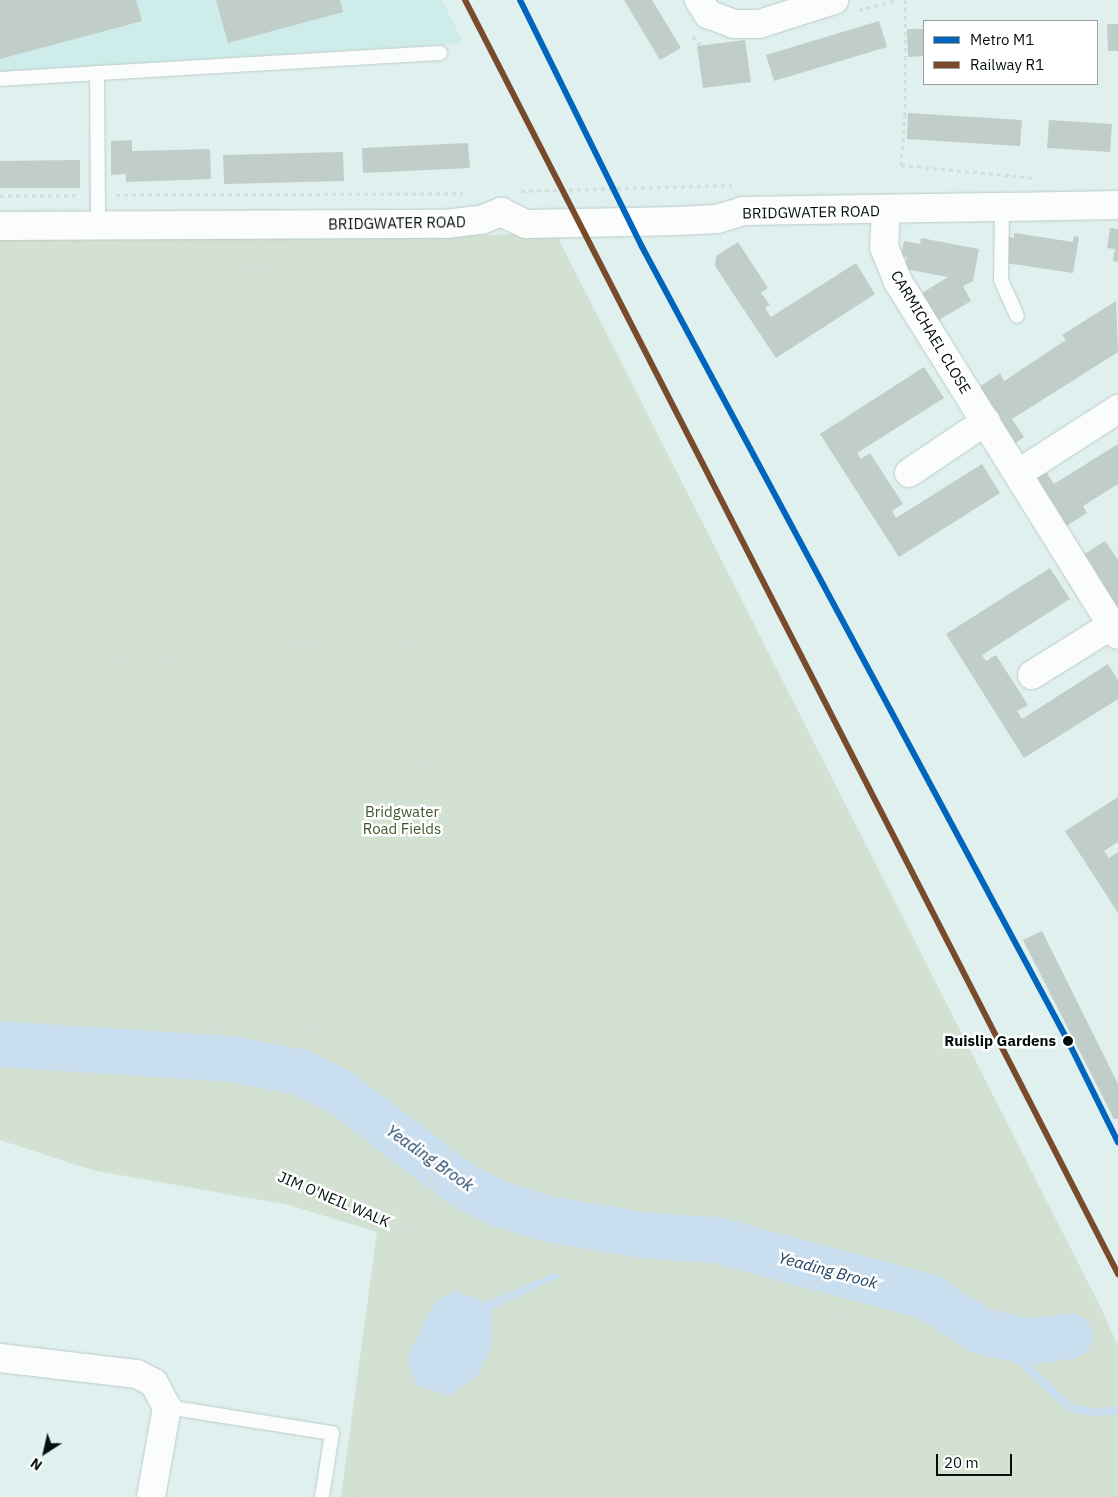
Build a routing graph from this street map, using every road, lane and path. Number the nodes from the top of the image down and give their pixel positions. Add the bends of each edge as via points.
1 (699, 0) edge
2 (834, 0) edge
3 (905, 0) edge
4 (440, 53) dead end
5 (97, 73) junction
6 (0, 79) edge
7 (1039, 178) dead end
8 (737, 185) dead end
9 (512, 191) dead end
10 (473, 193) dead end
11 (98, 195) junction
12 (0, 196) edge
13 (1118, 206) edge
14 (1002, 209) junction
15 (886, 210) junction
16 (98, 225) junction
17 (0, 226) edge
18 (261, 246) dead end
19 (250, 269) junction
20 (262, 269) junction
21 (0, 277) edge
22 (1017, 316) dead end
23 (314, 328) junction
24 (1118, 409) edge
25 (986, 421) junction
26 (0, 459) edge
27 (909, 473) dead end
28 (1019, 473) junction
29 (0, 495) edge
30 (1115, 630) edge
31 (303, 644) junction
32 (409, 644) junction
33 (0, 655) edge
34 (172, 661) junction
35 (118, 662) junction
36 (1032, 675) dead end
37 (388, 727) junction
38 (428, 772) junction
39 (0, 1009) edge
40 (315, 1028) junction
41 (468, 1110) junction
42 (0, 1122) edge
43 (459, 1136) junction
44 (430, 1177) junction
45 (760, 1200) dead end
46 (399, 1227) junction
47 (486, 1251) junction
48 (1, 1364) edge
49 (167, 1407) junction
50 (151, 1497) edge
51 (322, 1497) edge
52 (358, 1497) edge
53 (1082, 1497) edge

1 - 2 street via 708,14 734,24 759,24
3 - 7 path via 902,165
4 - 5 lane
5 - 6 lane
5 - 11 lane
8 - 9 path
10 - 11 path
11 - 12 path
11 - 16 lane
13 - 14 street, BRIDGWATER ROAD
14 - 15 street, BRIDGWATER ROAD
14 - 22 lane via 1001,280
15 - 16 street, BRIDGWATER ROAD via 743,211 717,218 678,221 526,224 501,212 481,220 427,224
15 - 25 street, CARMICHAEL CLOSE via 884,247 897,280
16 - 17 street, BRIDGWATER ROAD
18 - 20 path
19 - 20 path
19 - 21 path
19 - 26 path via 212,302
20 - 23 path
23 - 32 path
23 - 38 path via 501,596 533,667 596,1059 556,949 496,848
24 - 28 street
25 - 27 street
25 - 28 street, CARMICHAEL CLOSE
28 - 30 street, CARMICHAEL CLOSE
29 - 31 path via 129,536 234,591
30 - 36 street, CARMICHAEL CLOSE
31 - 32 path
31 - 34 path
31 - 37 path via 338,670
32 - 37 path
32 - 38 path
33 - 35 path
34 - 35 path via 145,684
34 - 35 path via 144,639
37 - 38 path
37 - 40 path
38 - 41 path
39 - 40 path via 212,1025
40 - 41 path via 364,1029 400,1050
41 - 43 path
42 - 46 path, JIM O'NEIL WALK via 21,1129 248,1164
43 - 44 path
43 - 45 path via 491,1152 738,1199
44 - 46 path
44 - 47 path via 443,1213 464,1226
46 - 47 path
46 - 52 path, JIM O'NEIL WALK
47 - 53 path via 544,1265 641,1272 763,1288 888,1332 1051,1462
48 - 49 street via 137,1374 154,1383
49 - 50 street
49 - 51 lane via 332,1433

